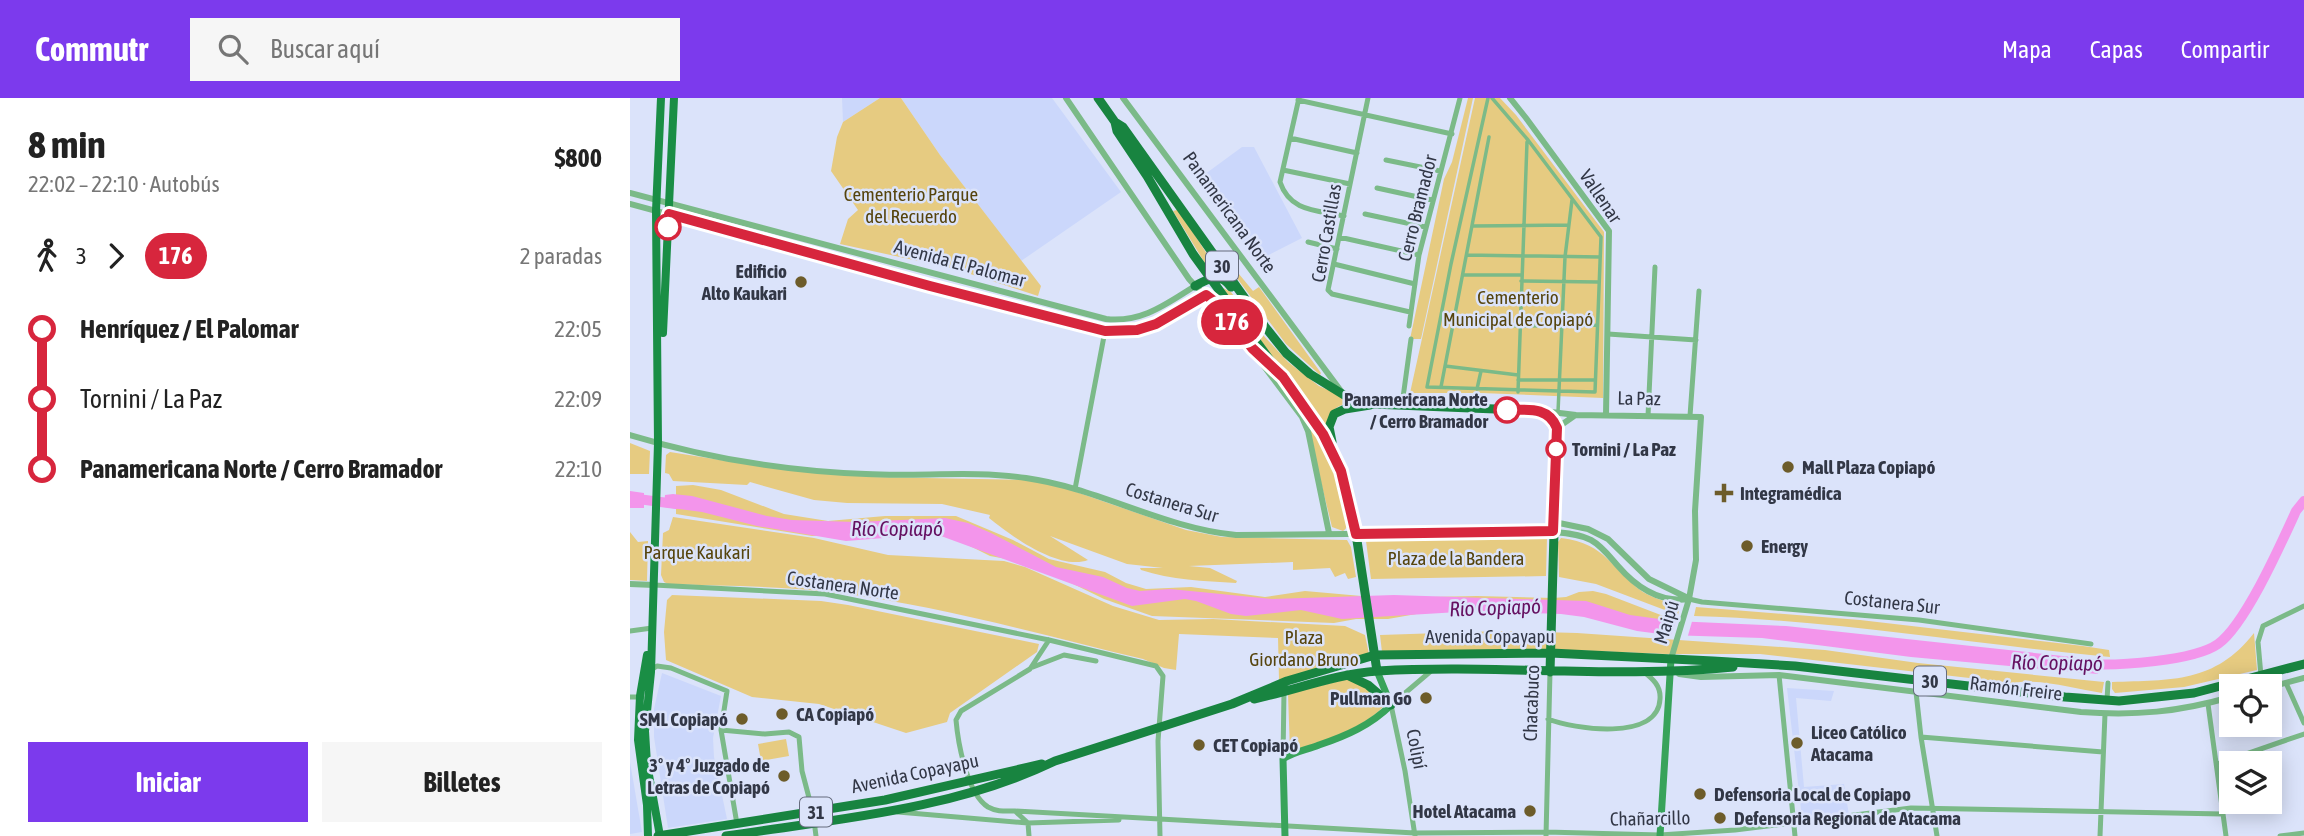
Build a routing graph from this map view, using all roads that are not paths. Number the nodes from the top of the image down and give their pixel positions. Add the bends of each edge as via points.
1 (661, 98) edge
2 (674, 98) edge
3 (1066, 98) edge
4 (1098, 98) edge
5 (1123, 98) edge
6 (1368, 98) edge
7 (1460, 98) edge
8 (1490, 98) edge
9 (1510, 98) edge
10 (1298, 99) edge
11 (1365, 115) junction
12 (1115, 122) junction
13 (1452, 134) junction
14 (1489, 137) dead end
15 (1290, 138) junction
16 (1528, 140) junction
17 (1357, 153) junction
18 (1386, 160) dead end
19 (1283, 170) junction
20 (1440, 171) junction
21 (1350, 184) junction
22 (1377, 188) dead end
23 (630, 193) edge
24 (1572, 198) junction
25 (657, 200) junction
26 (1432, 200) junction
27 (630, 204) edge
28 (670, 204) junction
29 (656, 211) junction
30 (669, 214) junction
31 (1365, 214) dead end
32 (1344, 216) junction
33 (1523, 225) junction
34 (1569, 225) junction
35 (1473, 226) junction
36 (758, 227) junction
37 (1425, 227) junction
38 (1339, 237) junction
39 (753, 238) junction
40 (1308, 242) dead end
41 (1337, 249) junction
42 (1419, 255) junction
43 (1467, 255) junction
44 (1522, 256) junction
45 (1565, 257) junction
46 (1600, 257) junction
47 (1334, 264) junction
48 (1655, 267) dead end
49 (1463, 275) junction
50 (1521, 275) junction
51 (1210, 278) junction
52 (1521, 281) junction
53 (1564, 281) junction
54 (1598, 282) junction
55 (1415, 284) junction
56 (1195, 286) junction
57 (1699, 290) dead end
58 (1206, 295) junction
59 (1026, 297) junction
60 (1172, 302) junction
61 (1250, 305) junction
62 (1011, 307) junction
63 (1177, 310) junction
64 (1410, 312) junction
65 (1454, 322) junction
66 (1597, 325) junction
67 (1409, 326) dead end
68 (1519, 326) junction
69 (1561, 326) junction
70 (1105, 331) junction
71 (1608, 334) junction
72 (1652, 337) junction
73 (1411, 339) dead end
74 (1696, 340) junction
75 (1252, 348) junction
76 (1445, 366) junction
77 (1481, 371) junction
78 (1283, 377) junction
79 (1518, 377) junction
80 (1559, 380) junction
81 (1595, 380) junction
82 (1441, 387) junction
83 (1477, 389) junction
84 (1518, 391) junction
85 (1558, 392) junction
86 (1344, 395) junction
87 (1371, 404) junction
88 (1401, 407) junction
89 (659, 410) junction
90 (1542, 411) junction
91 (1558, 412) junction
92 (1576, 415) junction
93 (1605, 415) junction
94 (1648, 416) junction
95 (1690, 416) junction
96 (1701, 417) joint
97 (1557, 428) junction
98 (630, 435) edge
99 (658, 443) junction
100 (1336, 457) junction
101 (1075, 489) junction
102 (1553, 518) junction
103 (1553, 531) junction
104 (1329, 533) junction
105 (1356, 534) junction
106 (630, 584) edge
107 (654, 585) junction
108 (1690, 596) junction
109 (2304, 606) edge
110 (652, 628) junction
111 (630, 631) edge
112 (1049, 640) junction
113 (2091, 644) dead end
114 (1041, 653) junction
115 (1550, 653) junction
116 (1375, 655) junction
117 (1052, 659) junction
118 (1671, 659) junction
119 (1096, 661) dead end
120 (1755, 664) junction
121 (2304, 664) edge
122 (1030, 669) junction
123 (1432, 670) junction
124 (648, 671) junction
125 (1377, 671) junction
126 (1670, 671) junction
127 (1550, 672) junction
128 (1643, 672) junction
129 (1347, 674) junction
130 (2261, 674) edge
131 (2268, 674) edge
132 (1779, 675) junction
133 (2304, 678) edge
134 (2108, 683) dead end
135 (2286, 683) junction
136 (2282, 684) edge
137 (2219, 686) edge
138 (1284, 691) junction
139 (1916, 692) junction
140 (630, 697) edge
141 (644, 699) junction
142 (2107, 700) junction
143 (2219, 701) edge
144 (1232, 704) junction
145 (2208, 704) junction
146 (1391, 705) junction
147 (2105, 714) junction
148 (1548, 719) junction
149 (2304, 723) edge
150 (1159, 728) junction
151 (720, 730) junction
152 (2304, 734) edge
153 (1921, 737) junction
154 (2103, 752) junction
155 (1283, 758) junction
156 (1055, 761) junction
157 (2217, 764) junction
158 (970, 780) junction
159 (2219, 781) edge
160 (975, 792) junction
161 (1932, 808) junction
162 (888, 811) junction
163 (1015, 811) junction
164 (1050, 812) junction
165 (2101, 812) junction
166 (2219, 814) edge
167 (2223, 814) edge
168 (814, 818) junction
169 (1160, 819) junction
170 (1793, 822) junction
171 (1028, 823) junction
172 (737, 824) junction
173 (1285, 826) junction
174 (2304, 833) edge
175 (1415, 834) edge
176 (1546, 834) edge
177 (1660, 835) edge
178 (648, 836) edge
179 (660, 836) edge
180 (726, 836) edge
181 (816, 836) edge
182 (1029, 836) edge
183 (1160, 836) edge
184 (1285, 836) edge
185 (1795, 836) edge
186 (1937, 836) edge
187 (2100, 836) edge
188 (2226, 836) edge
189 (2280, 836) edge

1 - 25 main road
2 - 28 main road
3 - 56 street
4 - 12 highway, Panamericana Norte / 30
5 - 86 street, Panamericana Norte
6 - 11 street, Cerro Castillas
7 - 13 street, Cerro Bramador
8 - 16 street
8 - 82 street via 1427,387
9 - 71 street, Vallenar via 1609,231
10 - 11 street
10 - 15 street
11 - 13 street
11 - 17 street, Cerro Castillas
12 - 51 highway, Panamericana Norte / 30
12 - 61 highway, Panamericana Norte / 30
13 - 20 street, Cerro Bramador
14 - 35 street
15 - 17 street
15 - 19 street
16 - 24 street
16 - 33 street
17 - 21 street, Cerro Castillas
18 - 20 street
19 - 21 street
19 - 32 street via 1280,182 1292,203
20 - 26 street, Cerro Bramador
21 - 32 street, Cerro Castillas
22 - 26 street
23 - 25 street, Avenida El Palomar
24 - 34 street
24 - 46 street via 1601,237
25 - 28 street, Avenida El Palomar
25 - 29 main road
26 - 37 street, Cerro Bramador
27 - 29 street, Avenida El Palomar
28 - 30 main road
28 - 36 street, Avenida El Palomar
29 - 30 street, Avenida El Palomar
29 - 89 main road
30 - 39 street, Avenida El Palomar
30 - 89 main road
31 - 37 street
32 - 38 street, Cerro Castillas
33 - 34 street
33 - 35 street
33 - 44 street
34 - 45 street
35 - 43 street
36 - 39 street
36 - 59 street, Avenida El Palomar
37 - 42 street, Cerro Bramador
38 - 41 street, Cerro Castillas
38 - 42 street
39 - 62 street, Avenida El Palomar
40 - 41 street
41 - 47 street, Cerro Castillas
42 - 55 street, Cerro Bramador
43 - 44 street
43 - 49 street
44 - 45 street
44 - 50 street
45 - 46 street
45 - 53 street
46 - 54 street
47 - 55 street
47 - 64 street, Cerro Castillas via 1328,289 1332,294
48 - 72 street
49 - 50 street
49 - 65 street
50 - 52 street
51 - 56 highway
51 - 61 highway via 1224,279
51 - 78 highway, Panamericana Norte / 30
52 - 53 street
52 - 68 street
53 - 54 street
53 - 69 street
54 - 66 street
55 - 64 street, Cerro Bramador
56 - 58 street
56 - 60 street, Avenida El Palomar
57 - 74 street
58 - 63 street, Avenida El Palomar
58 - 75 street
59 - 60 street, Avenida El Palomar via 1113,320 1141,317
59 - 62 street
60 - 63 street
61 - 86 highway, Panamericana Norte / 30 via 1299,365
62 - 70 street, Avenida El Palomar
63 - 70 street, Avenida El Palomar via 1144,328
64 - 67 street, Cerro Bramador
65 - 68 street
65 - 76 street
66 - 69 street
66 - 81 street
68 - 69 street
68 - 79 street
69 - 80 street
70 - 101 street
71 - 72 street
71 - 93 street, Vallenar
72 - 74 street
72 - 94 street
73 - 88 street
74 - 95 street
75 - 78 highway
75 - 104 street via 1308,431
76 - 77 street
76 - 82 street
77 - 79 street
77 - 83 street
78 - 100 highway, Panamericana Norte / 30
79 - 80 street
79 - 84 street
80 - 81 street
80 - 85 street
81 - 85 street via 1595,393
82 - 83 street
83 - 84 street
84 - 85 street
85 - 91 street
86 - 87 highway, La Paz / 30
87 - 88 highway, La Paz / 30
87 - 100 highway via 1334,414 1329,427
88 - 90 highway, La Paz / 30
89 - 99 main road
90 - 91 street, La Paz
90 - 97 highway
91 - 92 street, La Paz
92 - 93 street, La Paz
92 - 97 street
93 - 94 street, La Paz
94 - 95 street, La Paz
95 - 96 street, La Paz
96 - 108 street, Maipú via 1697,549
97 - 102 highway, Chacabuco
98 - 99 street, Costanera Sur
99 - 101 street, Costanera Sur via 816,470 993,475
99 - 107 main road
100 - 105 highway, Panamericana Norte / 30
101 - 104 street, Costanera Sur via 1217,533
102 - 103 highway, Chacabuco
102 - 108 street, Costanera Sur via 1608,539 1649,579
103 - 105 street, Costanera Sur
103 - 108 street, Costanera Sur via 1590,539 1634,582 1656,595 1672,600
103 - 115 highway, Chacabuco
104 - 105 street, Costanera Sur
105 - 116 highway, Panamericana Norte / 30
106 - 107 street, Costanera Norte
107 - 110 main road
107 - 112 street, Costanera Norte via 825,594
108 - 113 street, Costanera Sur via 1702,602 1919,620
108 - 118 street, Maipú
109 - 130 street via 2263,626 2258,642
110 - 111 street
110 - 124 main road
112 - 114 street
112 - 150 street, Costanera Norte via 1151,664 1159,670 1163,679
114 - 117 street
114 - 122 street
115 - 116 highway, Avenida Copayapu
115 - 118 highway, Avenida Copayapu / 30
115 - 127 highway, Chacabuco
116 - 125 highway, Panamericana Norte / 30
116 - 144 highway, Avenida Copayapu / 31 via 1287,681
117 - 119 street via 1067,655
117 - 122 street
118 - 120 highway, Avenida Copayapu / 30
118 - 126 main road, Maipú
120 - 126 highway, Avenida Copayapu / 30
120 - 142 highway, Avenida Copayapu / 30
121 - 131 highway, Avenida Copayapu / 30
122 - 158 street via 958,715
123 - 125 highway, Avenida Copayapu / 30
123 - 127 highway, Avenida Copayapu / 30
123 - 146 street
124 - 141 main road
124 - 151 street via 663,666 725,689
125 - 129 highway, Avenida Copayapu / 31
125 - 146 main road, Colipí
126 - 128 highway, Avenida Copayapu / 30
126 - 132 street, Ramón Freire via 1702,677
126 - 177 main road, Maipú
127 - 128 highway, Avenida Copayapu / 30
127 - 148 street, Chacabuco
128 - 148 street via 1656,683 1660,696 1657,710 1648,720 1597,730
129 - 138 highway, Avenida Copayapu / 31
129 - 146 highway
132 - 139 street, Ramón Freire
132 - 170 street
133 - 135 street
134 - 142 street
135 - 136 street
135 - 149 street
137 - 142 highway, Avenida Copayapu / 30 via 2173,697
138 - 144 highway, Avenida Copayapu / 31
138 - 155 street
139 - 147 street, Ramón Freire
139 - 153 street
140 - 141 street
141 - 178 main road via 638,740
141 - 179 main road via 647,764
143 - 145 street, Ramón Freire
144 - 150 highway, Avenida Copayapu / 31
145 - 147 street, Ramón Freire via 2158,713
145 - 157 street
146 - 155 main road via 1368,724
146 - 175 street, Colipí
147 - 154 street
148 - 176 street, Chacabuco
150 - 156 highway, Avenida Copayapu / 31
150 - 169 street
151 - 168 street via 795,733
151 - 172 street
152 - 157 street
153 - 154 street
153 - 161 street
154 - 165 street
155 - 173 main road
156 - 158 highway, Avenida Copayapu / 31
156 - 160 highway, Avenida Copayapu / 31
157 - 159 street
158 - 160 street
158 - 168 highway, Avenida Copayapu / 31
160 - 162 highway, Avenida Copayapu / 31
160 - 163 street, Chañarcillo via 998,811
161 - 165 street, Chañarcillo
161 - 170 street, Chañarcillo
161 - 186 street
162 - 168 highway, Avenida Copayapu / 31
162 - 171 street, Chañarcillo
163 - 164 street, Chañarcillo
163 - 171 street, Chañarcillo
164 - 169 street, Chañarcillo
164 - 171 street
165 - 166 street, Chañarcillo
165 - 187 street
167 - 188 street
168 - 172 highway, Avenida Copayapu / 31
168 - 180 highway, Avenida Copayapu / 31
168 - 181 street
169 - 171 street, Chañarcillo
169 - 173 street, Chañarcillo
169 - 183 street
170 - 177 street, Chañarcillo
170 - 185 street
171 - 182 street
172 - 179 highway, Avenida Copayapu / 31
173 - 175 street, Chañarcillo
173 - 184 main road
174 - 189 street
175 - 176 street, Chañarcillo
176 - 177 street, Chañarcillo

